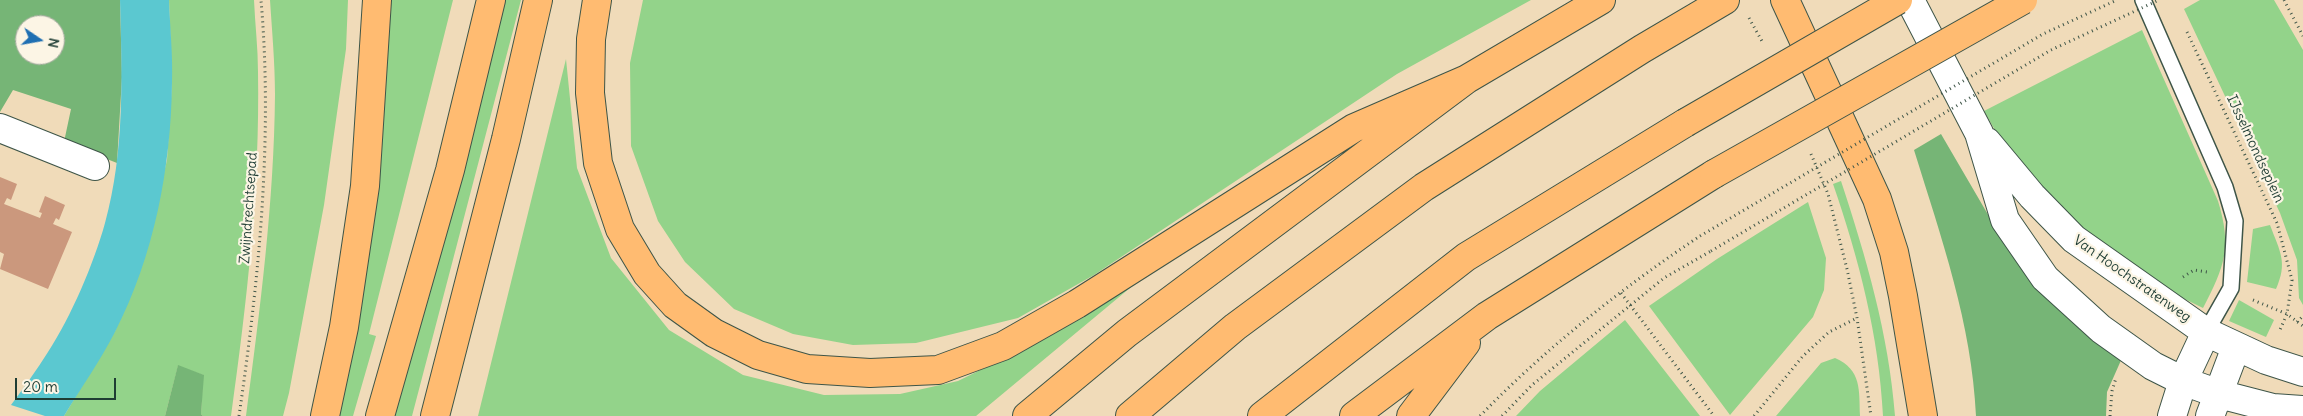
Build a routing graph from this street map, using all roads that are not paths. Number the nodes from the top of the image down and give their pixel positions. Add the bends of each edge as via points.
1 (377, 0) edge
2 (491, 0) edge
3 (538, 0) edge
4 (597, 0) edge
5 (1601, 0) edge
6 (1725, 0) edge
7 (1785, 0) edge
8 (1898, 0) edge
9 (1910, 0) edge
10 (2023, 0) edge
11 (2143, 0) edge
12 (1467, 79) junction
13 (0, 128) edge
14 (1979, 133) junction
15 (95, 166) dead end
16 (1487, 316) junction
17 (2206, 332) junction
18 (2236, 347) junction
19 (2303, 372) edge
20 (2183, 382) junction
21 (2214, 405) edge
22 (2303, 410) edge
23 (325, 416) edge
24 (380, 416) edge
25 (435, 416) edge
26 (1026, 416) edge
27 (1130, 416) edge
28 (1262, 416) edge
29 (1354, 416) edge
30 (1412, 416) edge
31 (1922, 416) edge
32 (2172, 416) edge

1 - 23 highway via 365,186 344,326
2 - 24 highway via 450,170
3 - 25 highway
4 - 12 highway via 591,39 590,93 598,164 620,229 647,274 675,305 714,333 758,355 807,369 870,373 938,370 1003,346 1085,299 1354,128
5 - 12 highway
6 - 27 highway via 1424,186 1235,327
7 - 31 highway via 1878,199 1903,296
8 - 28 highway, bridge via 1685,123 1466,257
9 - 14 street, Van Hoochstratenweg
10 - 16 highway, bridge via 1714,174
11 - 17 lane via 2225,187 2234,222 2231,288
12 - 26 highway via 1127,333
13 - 15 street
14 - 17 street, Van Hoochstratenweg via 2032,196 2074,239
14 - 20 street, Van Hoochstratenweg via 2005,220 2045,278 2101,330 2153,366
16 - 29 highway
16 - 30 highway
17 - 18 street, Van Hoochstratenweg
17 - 20 street
18 - 19 street, Van Hoochstratenweg
18 - 21 street
20 - 21 street, Van Hoochstratenweg
20 - 32 street
21 - 22 street, Van Hoochstratenweg

